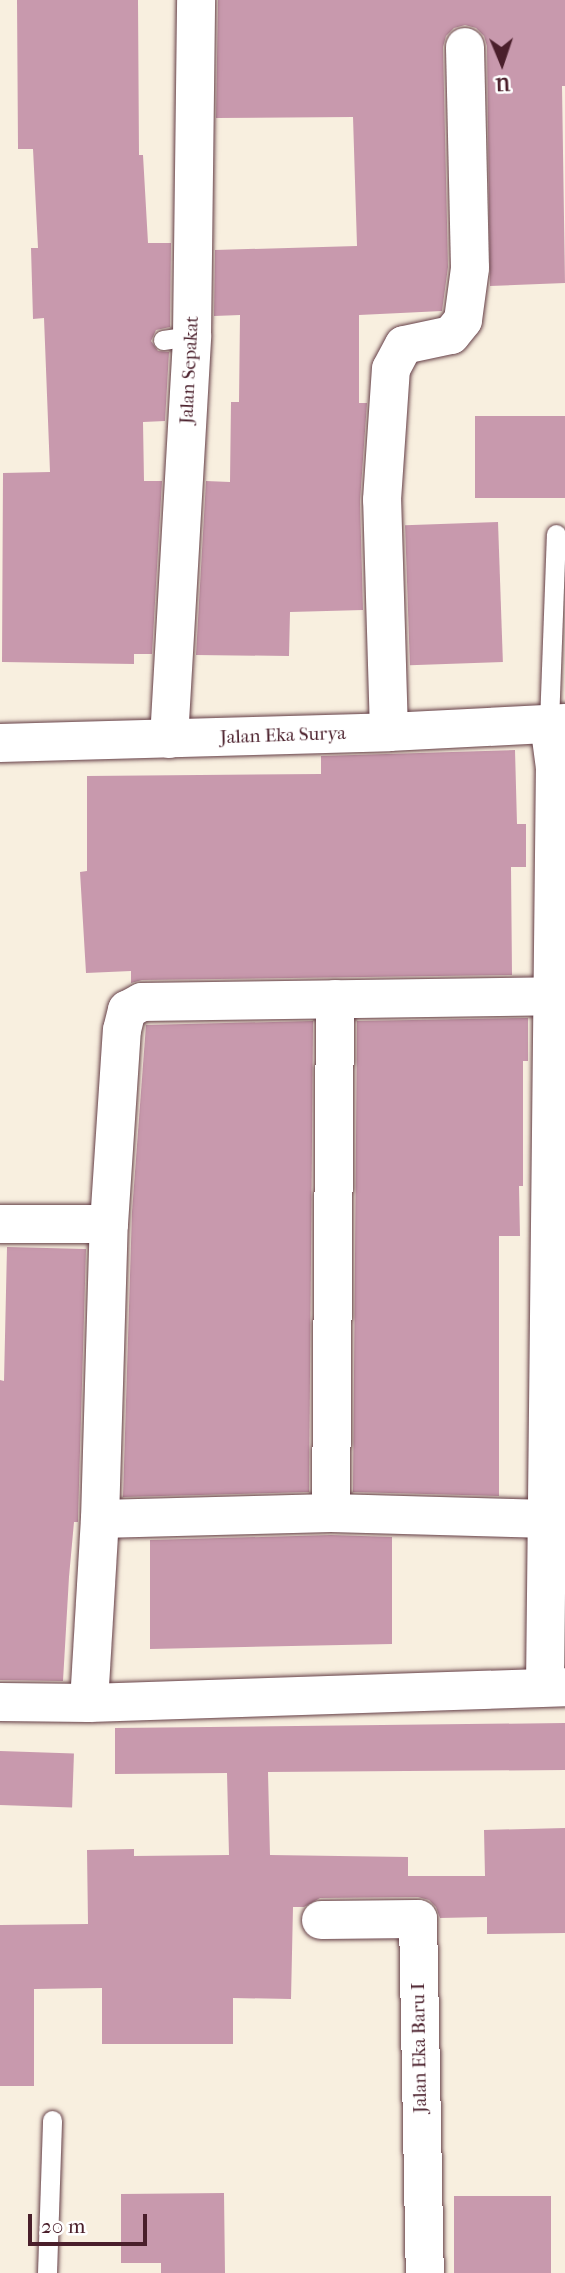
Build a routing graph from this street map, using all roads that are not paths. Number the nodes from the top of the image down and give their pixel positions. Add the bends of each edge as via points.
1 (196, 0) edge
2 (465, 47) dead end
3 (556, 534) dead end
4 (557, 723) edge
5 (389, 732) junction
6 (169, 739) junction
7 (0, 743) edge
8 (553, 996) junction
9 (335, 999) junction
10 (0, 1224) edge
11 (109, 1224) junction
12 (331, 1513) junction
13 (100, 1519) junction
14 (548, 1519) junction
15 (555, 1686) edge
16 (0, 1702) edge
17 (89, 1703) junction
18 (321, 1920) dead end
19 (51, 2120) dead end
20 (47, 2273) edge
21 (425, 2273) edge

1 - 6 street, Jalan Sepakat via 178,338
2 - 5 street via 470,268 463,320 451,335 404,345 391,369 382,500
3 - 4 lane
4 - 5 street, Jalan Eka Surya
4 - 8 street
5 - 6 street, Jalan Eka Surya
6 - 7 street, Jalan Eka Surya
8 - 9 street
8 - 14 street
9 - 11 street via 142,1002 131,1006 122,1030
9 - 12 street
10 - 11 street
11 - 13 street
12 - 13 street
12 - 14 street
13 - 17 street
14 - 15 street
15 - 17 street
16 - 17 street
18 - 21 street, Jalan Eka Baru I via 418,1919
19 - 20 lane

